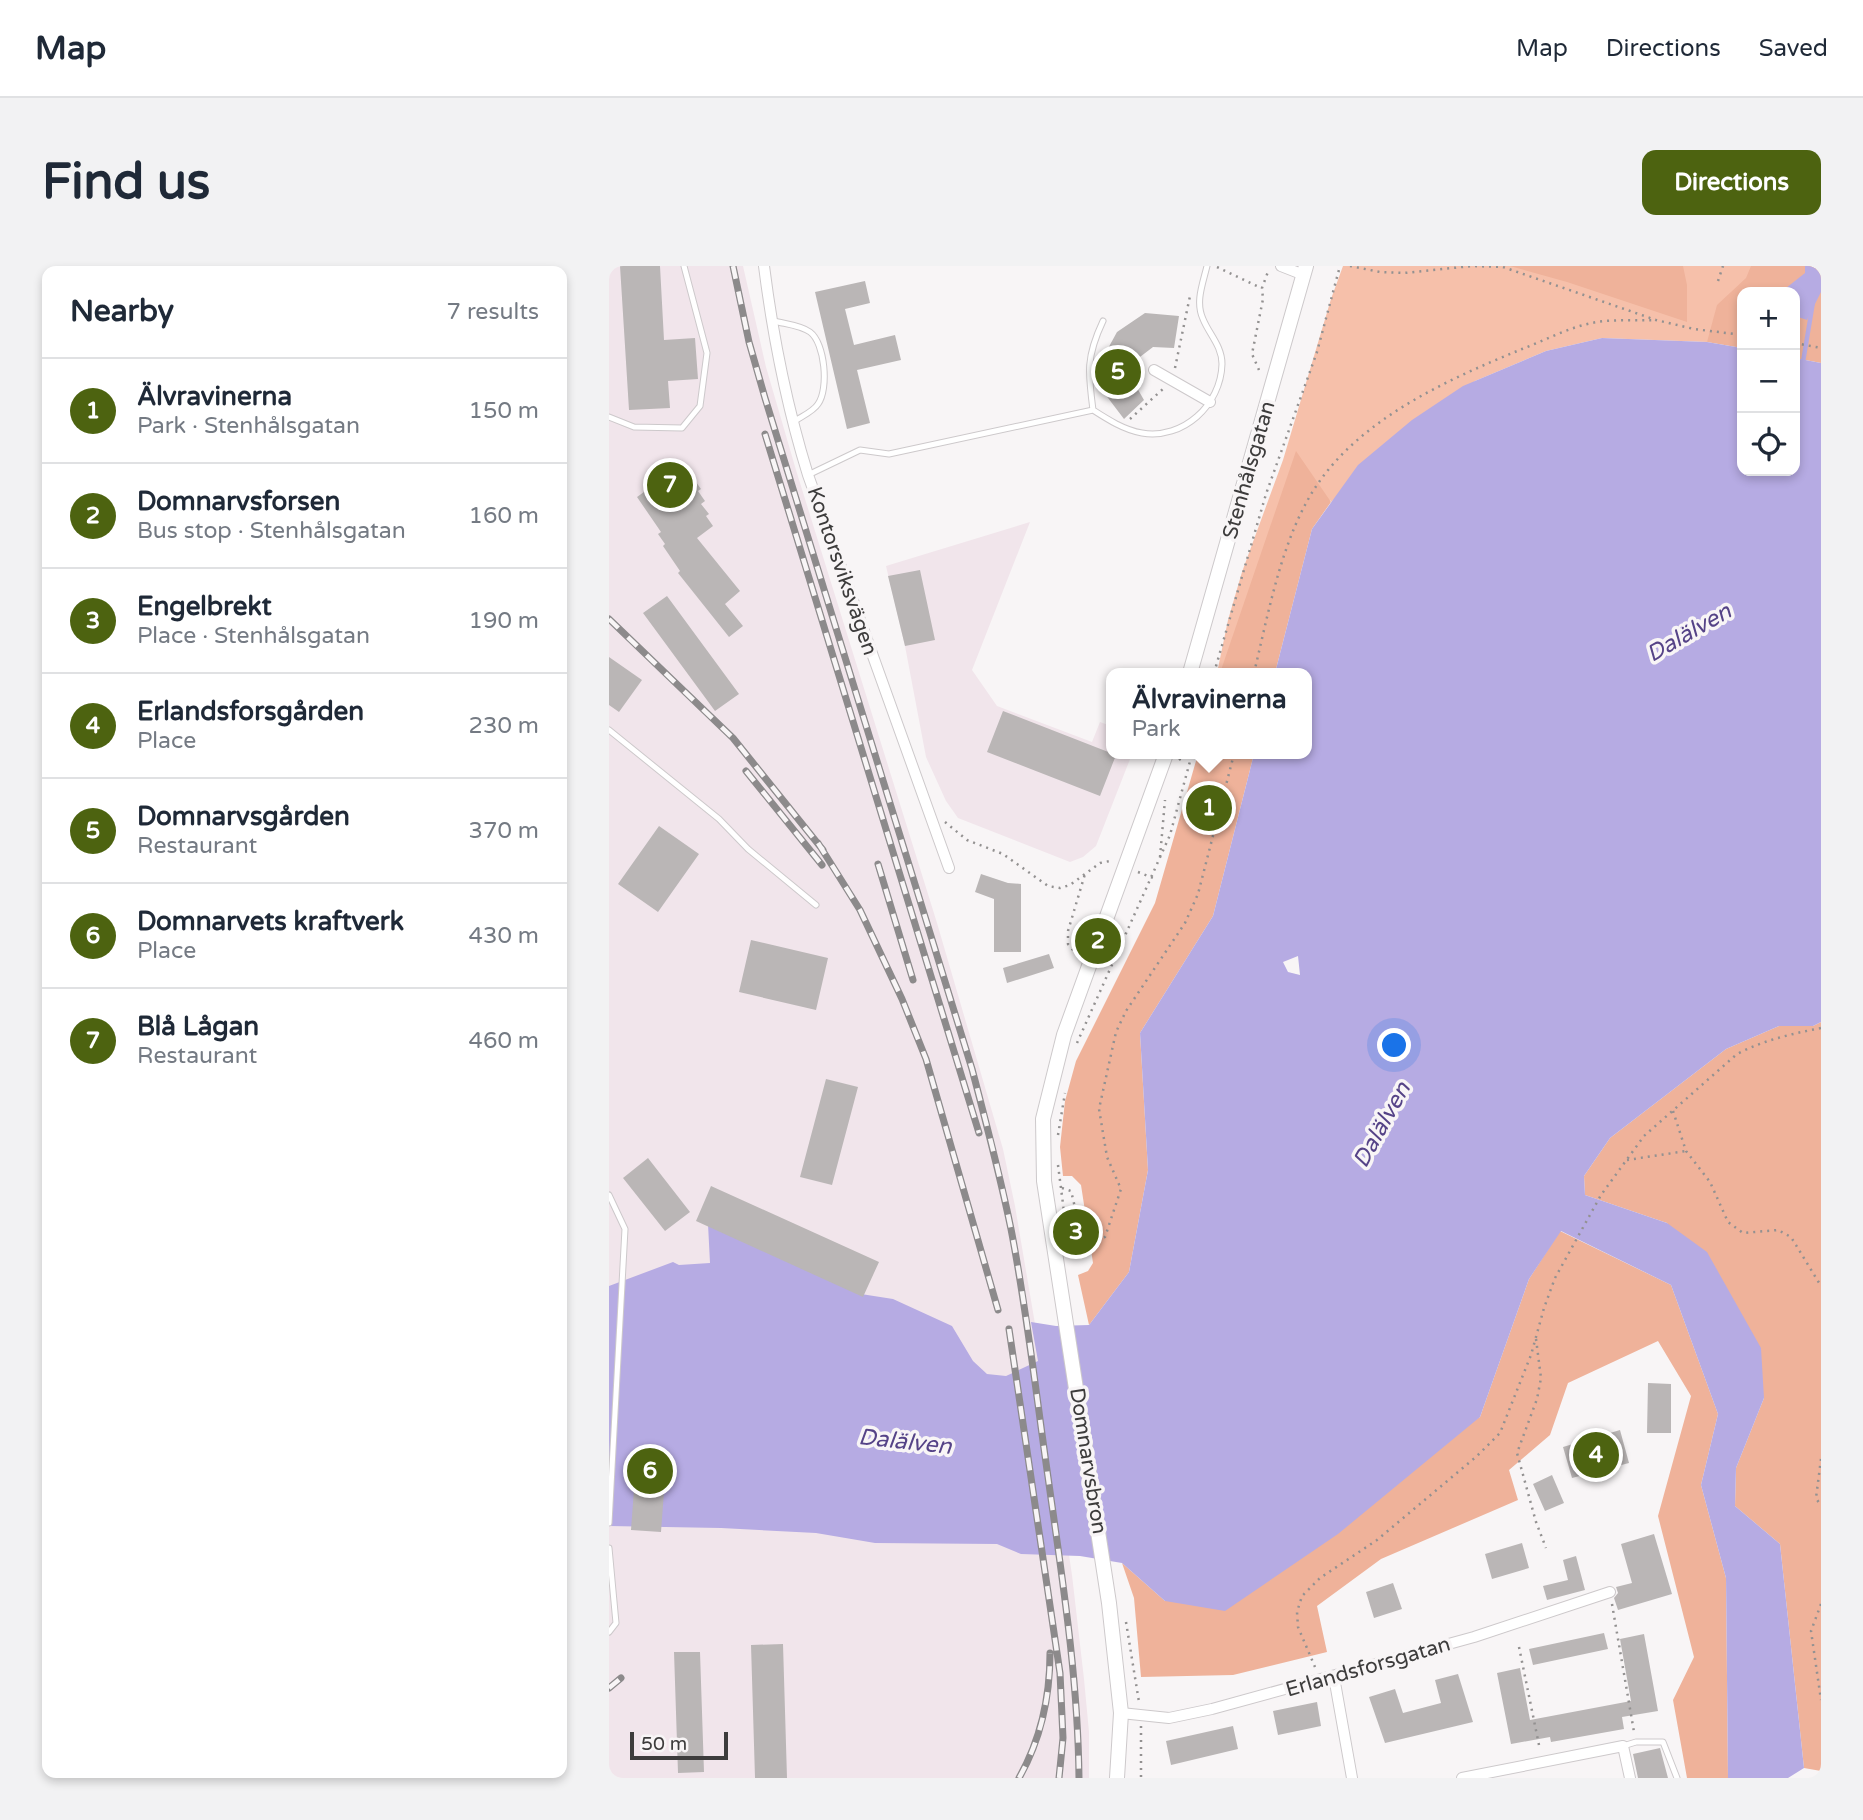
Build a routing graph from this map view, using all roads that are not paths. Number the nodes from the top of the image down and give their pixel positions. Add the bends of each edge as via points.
1 (684, 266) edge
2 (764, 266) edge
3 (1207, 266) edge
4 (1281, 266) edge
5 (1305, 271) edge
6 (771, 320) junction
7 (1103, 321) dead end
8 (1154, 370) dead end
9 (1210, 402) junction
10 (1093, 410) junction
11 (609, 417) edge
12 (792, 423) junction
13 (808, 475) junction
14 (1192, 668) edge
15 (609, 730) edge
16 (1171, 759) edge
17 (949, 868) dead end
18 (816, 905) dead end
19 (609, 1195) edge
20 (609, 1523) edge
21 (609, 1548) edge
22 (1609, 1592) road end
23 (609, 1632) edge
24 (1334, 1676) junction
25 (1121, 1713) junction
26 (1623, 1746) junction
27 (1117, 1778) edge
28 (1352, 1778) edge
29 (1462, 1778) edge
30 (1630, 1778) edge
31 (1677, 1778) edge

1 - 11 lane via 707,353 700,406 682,428 633,427
2 - 6 street, Kontorsviksvägen
3 - 9 lane via 1199,304 1222,362
4 - 5 street
5 - 14 street, Stenhålsgatan
6 - 12 street, Kontorsviksvägen
6 - 12 lane via 813,334 823,361 825,385 819,403
7 - 10 lane via 1088,371
8 - 9 street
9 - 10 lane via 1182,428 1163,433 1141,433
10 - 13 lane via 889,454 860,450
12 - 13 street, Kontorsviksvägen
13 - 17 street, Kontorsviksvägen
15 - 18 lane via 719,818 748,849
16 - 25 street, Domnarvsbron via 1064,1035 1042,1119 1044,1181 1109,1603
19 - 20 lane via 625,1229
21 - 23 lane via 616,1623
22 - 24 street, Erlandsforsgatan via 1474,1637
24 - 25 street, Erlandsforsgatan via 1169,1718
24 - 28 street
25 - 27 street
26 - 29 street
26 - 30 street
26 - 31 lane via 1663,1742

